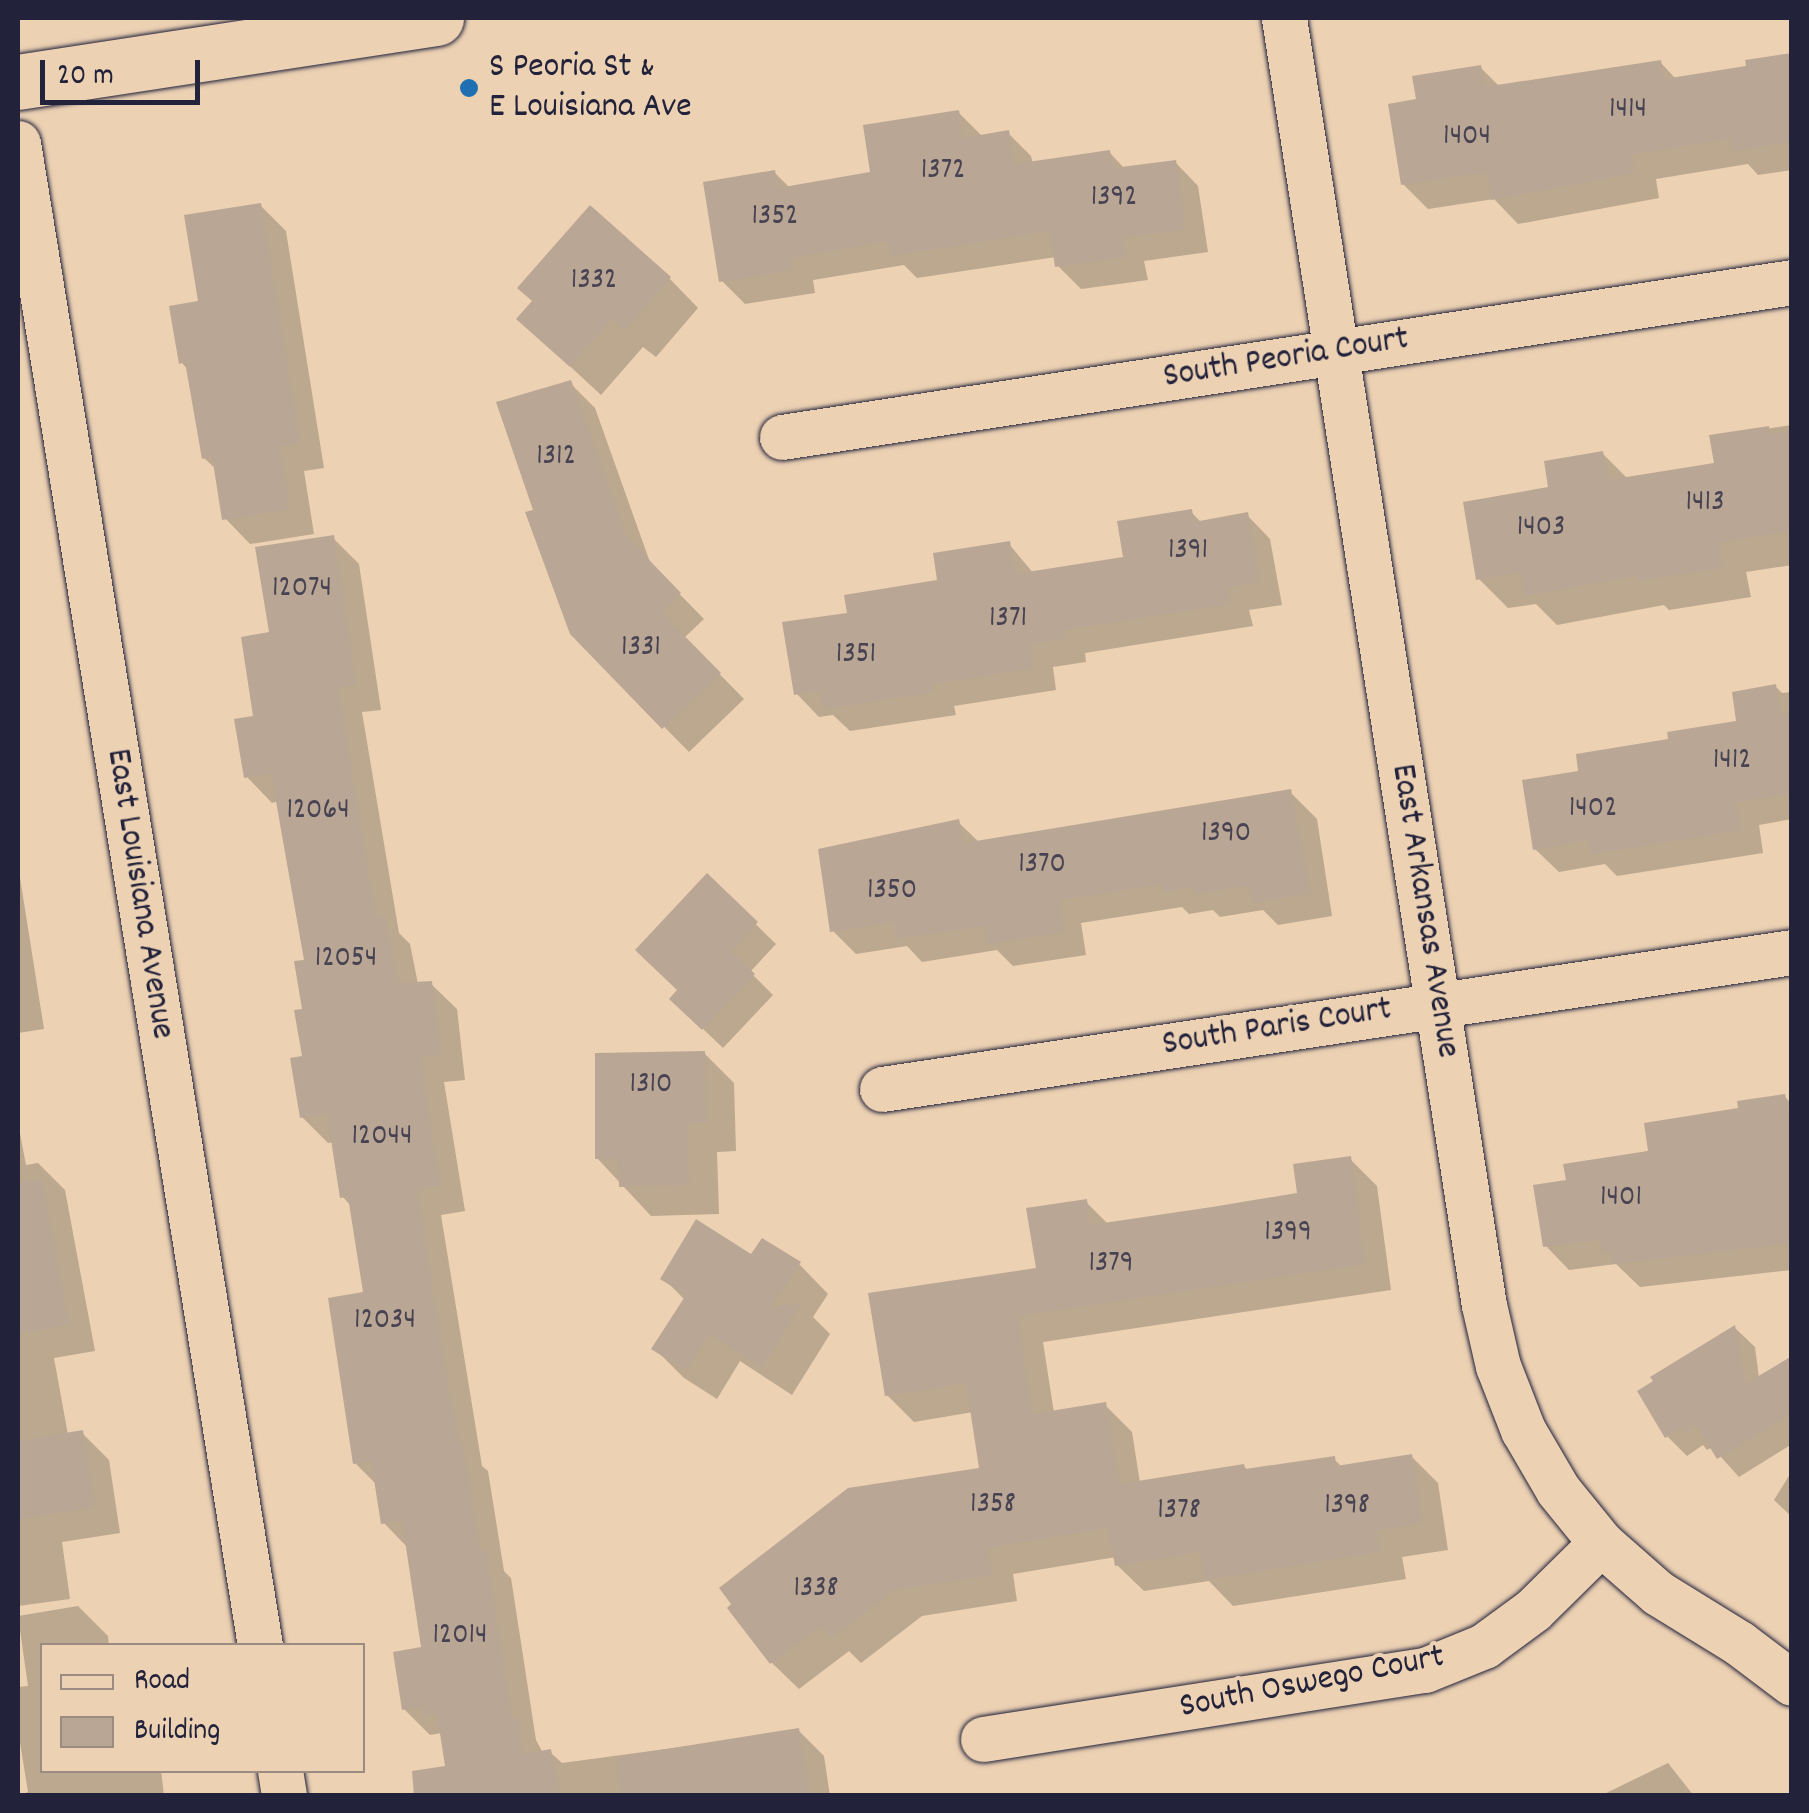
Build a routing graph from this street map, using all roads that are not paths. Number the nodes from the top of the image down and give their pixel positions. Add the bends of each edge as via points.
1 (436, 18) edge
2 (1284, 18) edge
3 (18, 82) edge
4 (18, 142) edge
5 (1792, 282) edge
6 (1338, 351) junction
7 (782, 436) dead end
8 (1792, 952) edge
9 (1438, 1004) junction
10 (882, 1089) dead end
11 (1602, 1543) junction
12 (260, 1643) edge
13 (1792, 1683) edge
14 (983, 1739) dead end

1 - 3 main road
2 - 6 street, East Arkansas Avenue
4 - 12 street, East Louisiana Avenue
5 - 6 street, South Peoria Court
6 - 7 street, South Peoria Court
6 - 9 street, East Arkansas Avenue
8 - 9 street, South Paris Court
9 - 10 street, South Paris Court
9 - 11 street, East Arkansas Avenue via 1498,1366 1558,1490
11 - 13 street, East Arkansas Avenue via 1658,1593
11 - 14 street, South Oswego Court via 1533,1610 1484,1646 1425,1670

